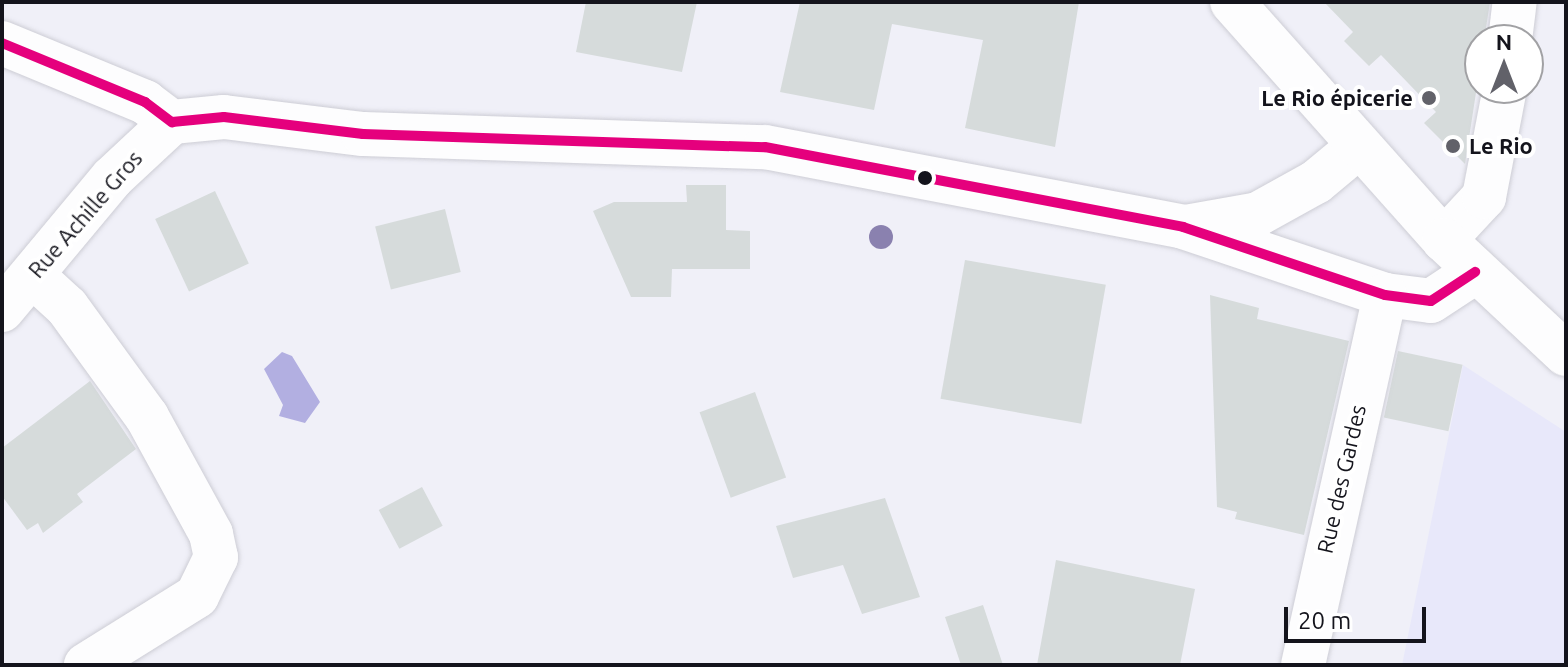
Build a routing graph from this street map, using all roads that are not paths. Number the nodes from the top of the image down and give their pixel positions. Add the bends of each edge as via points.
1 (1232, 2) edge
2 (1515, 2) edge
3 (1512, 24) edge
4 (2, 43) edge
5 (1502, 104) edge
6 (172, 122) junction
7 (1358, 147) junction
8 (1183, 227) junction
9 (1444, 240) junction
10 (1475, 272) junction
11 (32, 275) junction
12 (1385, 295) junction
13 (2, 310) edge
14 (1566, 354) edge
15 (86, 665) edge
16 (1303, 665) edge

1 - 7 street
2 - 3 street
4 - 6 street via 145,102
5 - 9 street via 1484,197
6 - 8 street via 224,117 363,134 765,147
6 - 11 street, Rue Achille Gros via 112,178
7 - 8 street via 1316,182 1258,214
7 - 9 street
8 - 12 street
9 - 10 street
10 - 12 street via 1431,301
10 - 14 street
11 - 13 street, Rue Achille Gros
11 - 15 street via 67,307 147,417 211,534 216,557 197,596
12 - 16 street, Rue des Gardes

